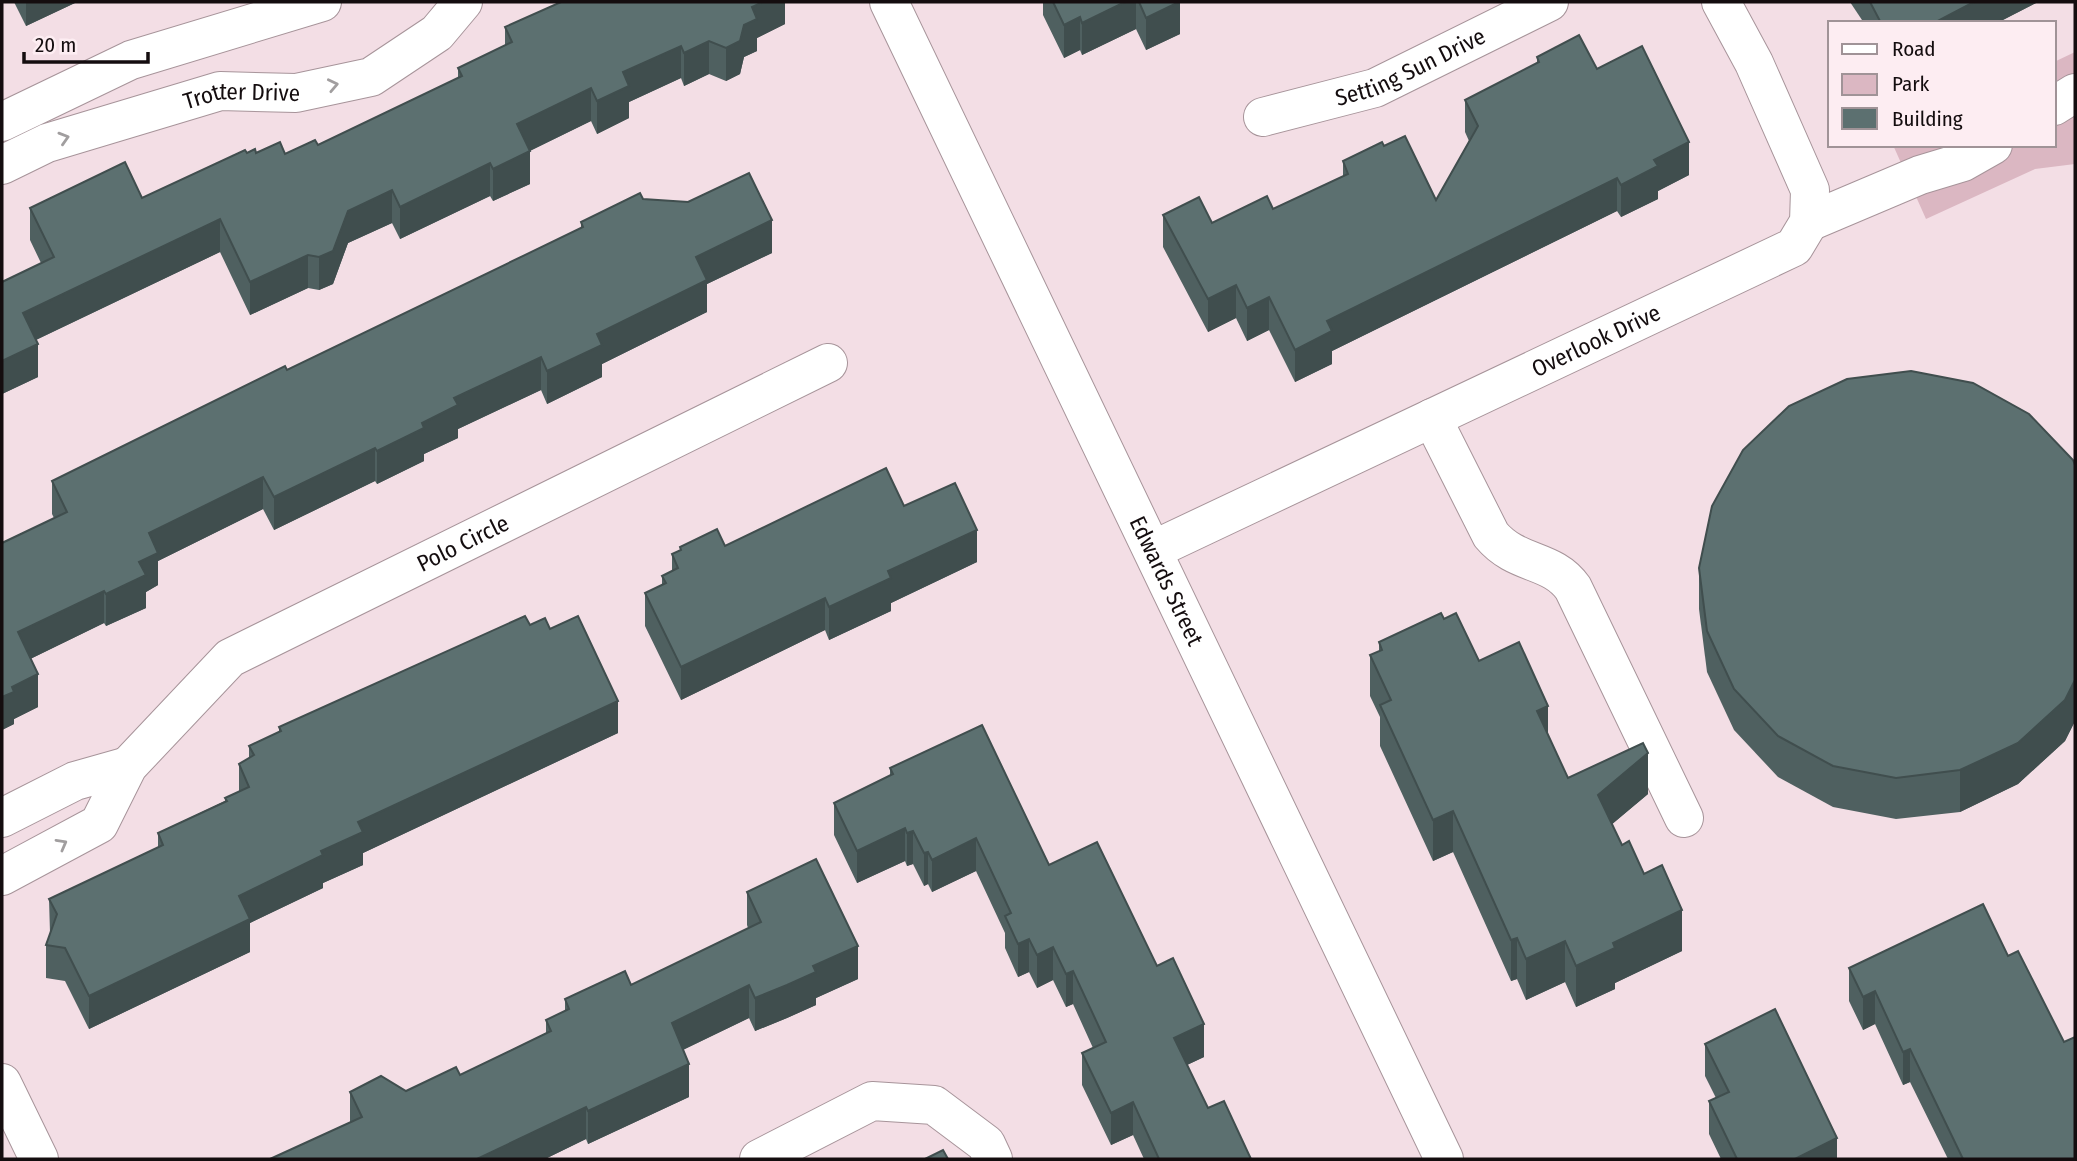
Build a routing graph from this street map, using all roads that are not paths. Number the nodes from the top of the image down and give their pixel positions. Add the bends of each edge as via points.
1 (322, 2) edge
2 (463, 2) edge
3 (889, 2) edge
4 (1549, 2) edge
5 (1721, 2) edge
6 (2075, 93) edge
7 (2056, 105) edge
8 (1263, 117) dead end
9 (2, 121) edge
10 (1989, 147) edge
11 (2, 165) edge
12 (1809, 222) junction
13 (828, 363) dead end
14 (1432, 418) junction
15 (1153, 550) junction
16 (128, 766) junction
17 (2, 818) edge
18 (1684, 818) dead end
19 (2, 876) edge
20 (2, 1083) edge
21 (39, 1159) edge
22 (759, 1159) edge
23 (993, 1159) edge
24 (1444, 1159) edge

1 - 9 street via 131,60
11 -> 2 street, Trotter Drive via 47,143 220,91 296,93 371,77 438,33
3 - 15 street, Edwards Street
4 - 8 street, Setting Sun Drive via 1375,88
5 - 12 street via 1754,63 1810,190
6 - 7 street
10 - 12 street via 1963,162
12 - 14 street, Overlook Drive via 1794,247
13 - 16 street, Polo Circle via 230,658
14 - 15 street, Overlook Drive
14 - 18 street via 1502,549 1559,572 1573,587
15 - 24 street, Edwards Street
16 - 17 street via 75,781
19 -> 16 street, Polo Circle via 99,824
20 - 21 street
22 - 23 street via 872,1101 934,1105 986,1144

